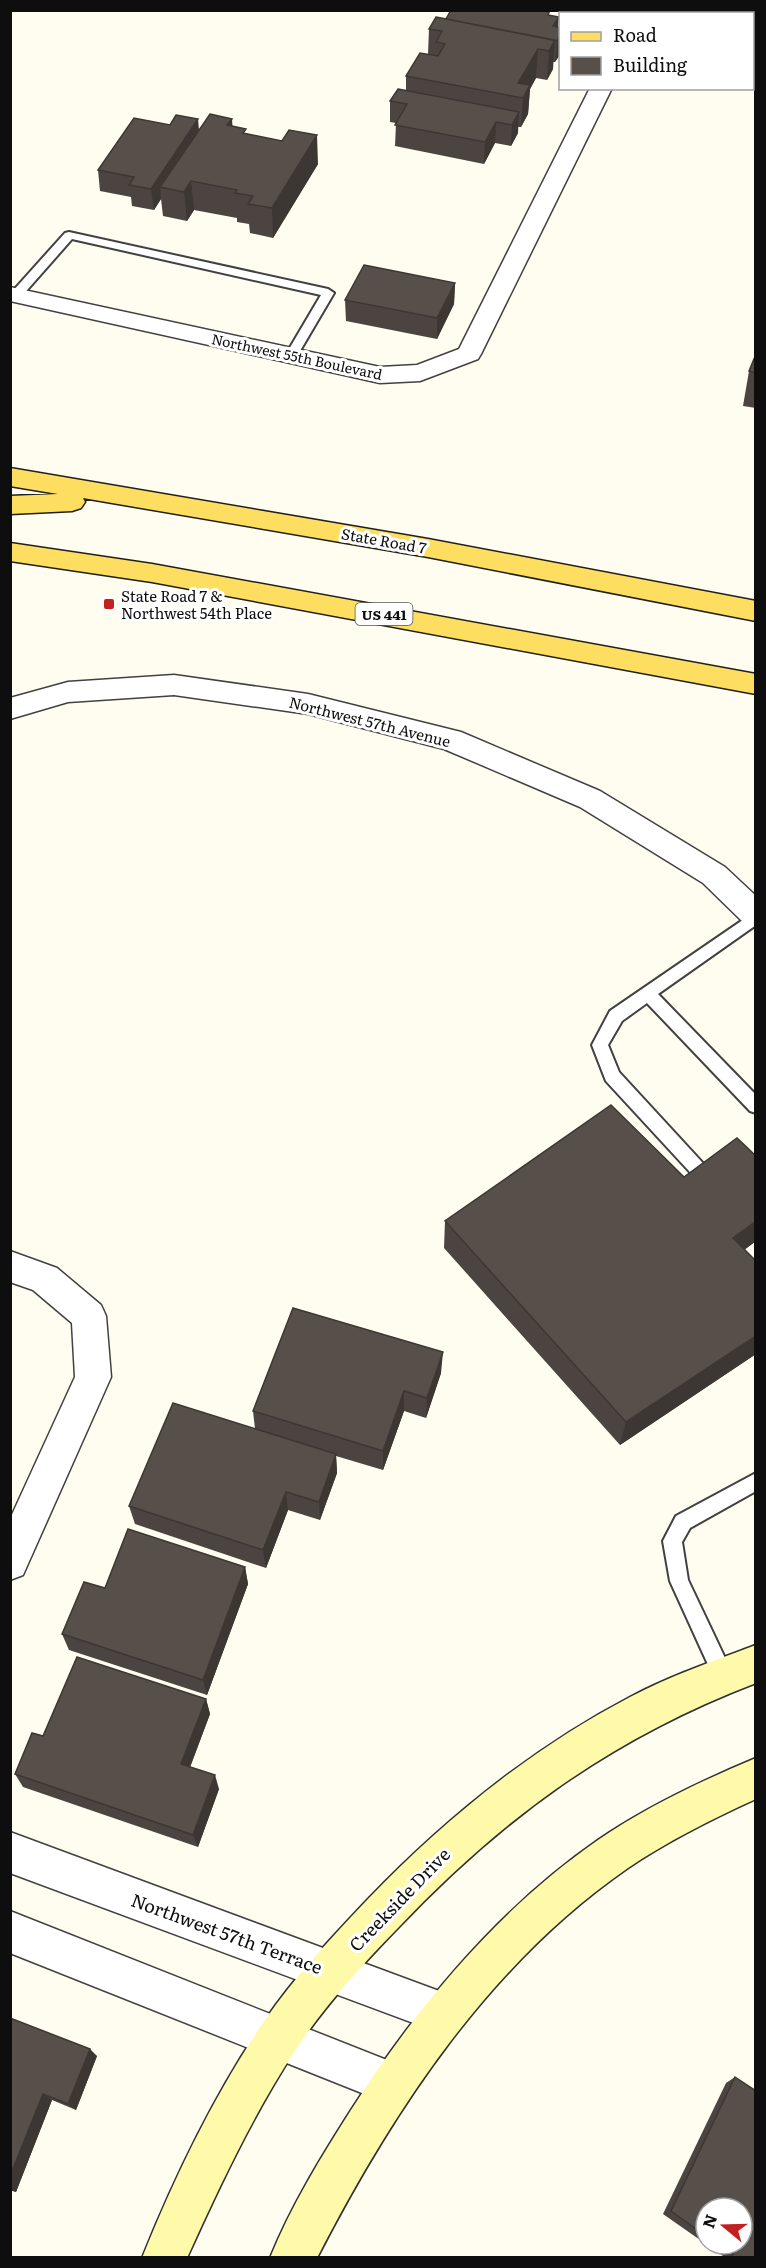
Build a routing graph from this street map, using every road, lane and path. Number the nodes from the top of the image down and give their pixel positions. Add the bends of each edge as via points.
1 (600, 90) edge
2 (13, 295) edge
3 (291, 356) junction
4 (10, 477) edge
5 (152, 500) junction
6 (10, 505) edge
7 (10, 552) edge
8 (756, 611) edge
9 (756, 684) edge
10 (10, 710) edge
11 (756, 916) edge
12 (647, 993) junction
13 (756, 1106) edge
14 (706, 1178) edge
15 (10, 1266) edge
16 (756, 1481) edge
17 (10, 1562) edge
18 (739, 1669) edge
19 (756, 1778) edge
20 (10, 1852) edge
21 (10, 1932) edge
22 (329, 1971) junction
23 (443, 2013) junction
24 (279, 2037) junction
25 (392, 2083) junction
26 (164, 2258) edge
27 (292, 2258) edge

1 - 3 street, Northwest 55th Boulevard via 469,354 420,373 380,375
2 - 3 street, Northwest 55th Boulevard
2 - 3 lane via 69,236 327,292
4 - 5 main road, State Road 7
5 - 6 main road
5 - 8 main road, State Road 7
7 - 9 main road, US 441 via 153,573
10 - 11 street, Northwest 57th Avenue via 68,692 174,686 308,704 451,740 590,799 714,875
11 - 12 lane
12 - 13 lane
12 - 14 lane via 616,1016 600,1045 612,1076
15 - 17 street via 45,1278 89,1316 93,1377
16 - 18 lane via 683,1522 672,1541 679,1581
18 - 22 street, Creekside Drive via 621,1721 538,1773 464,1834 396,1898
19 - 23 street via 690,1808 597,1865 518,1933
20 - 22 street, Northwest 57th Terrace
21 - 24 street
22 - 23 street, Northwest 57th Terrace
22 - 24 street, Creekside Drive
23 - 25 street
24 - 25 street
24 - 26 street, Creekside Drive via 209,2158
25 - 27 street via 334,2175

